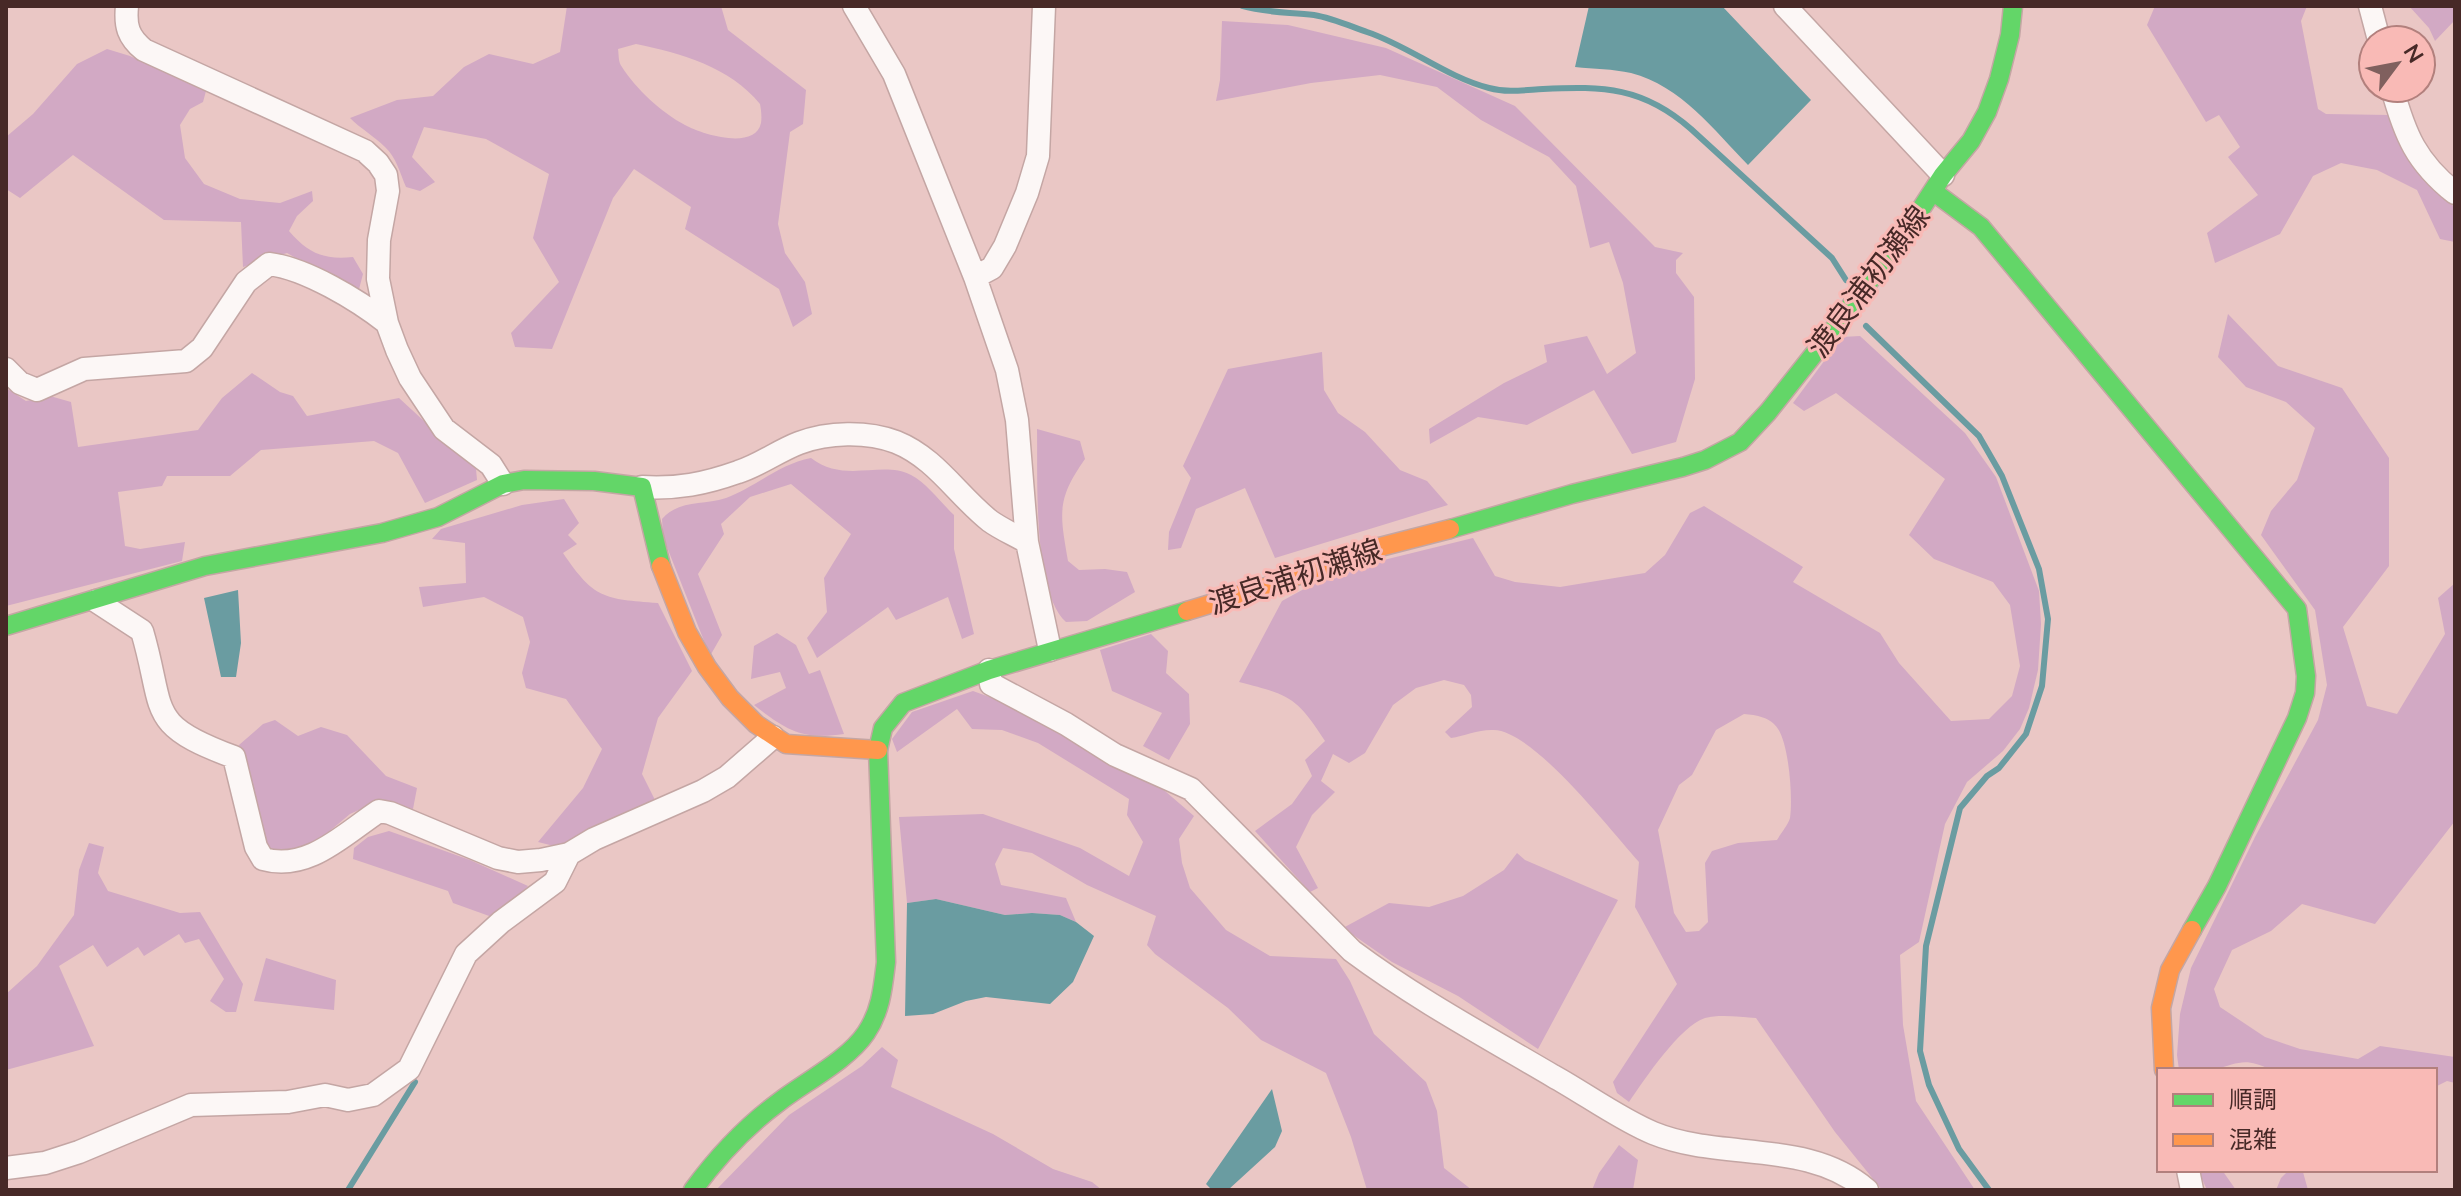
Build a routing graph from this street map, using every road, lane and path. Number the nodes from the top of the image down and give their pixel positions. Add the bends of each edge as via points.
1 (127, 6) edge
2 (854, 6) edge
3 (1044, 6) edge
4 (1785, 6) edge
5 (2013, 6) edge
6 (2396, 104) edge
7 (1938, 184) junction
8 (2455, 193) edge
9 (975, 277) junction
10 (387, 323) junction
11 (6, 369) edge
12 (503, 484) junction
13 (642, 487) junction
14 (1027, 542) junction
15 (96, 601) junction
16 (6, 626) edge
17 (1050, 650) junction
18 (989, 670) junction
19 (773, 737) junction
20 (878, 750) junction
21 (569, 854) junction
22 (2164, 1068) edge
23 (6, 1168) edge
24 (693, 1190) edge
25 (1867, 1190) edge

1 - 10 street via 125,25 144,50 365,151 378,163 388,191 378,279
2 - 9 street via 894,74
3 - 9 street via 1038,156 1005,246 992,268
4 - 7 street
5 - 7 street, 渡良浦初瀬線 via 1987,112
6 - 8 street via 2412,145 2428,169
7 - 17 street, 渡良浦初瀬線 via 1768,412 1740,442 1720,454 1368,550 1266,587
7 - 22 street via 1981,227 2297,609 2305,693 2217,886 2170,970 2161,1008
9 - 14 street via 1015,407
10 - 11 street via 363,303 285,266 269,264 246,282 202,348 186,361 84,369 37,390
10 - 12 street via 410,378 444,429 491,465
12 - 13 street via 594,481
12 - 15 street via 438,517 382,533 205,566
13 - 14 street via 674,489 703,483 799,443 866,435 897,442 924,458 990,521
13 - 19 street via 647,521 693,641 737,706
14 - 17 street
15 - 16 street
15 - 21 street via 142,631 157,702 176,730 234,757 263,859 299,862 379,811 498,858 530,861
17 - 18 street, 渡良浦初瀬線
18 - 20 street, 渡良浦初瀬線 via 903,703 883,728
18 - 25 street via 991,684 1115,755 1191,789 1352,951 1505,1047 1652,1133 1696,1145 1810,1161 1838,1170
19 - 20 street via 799,746
19 - 21 street via 703,791
20 - 24 street, 渡良浦初瀬線 via 886,962 875,1017 865,1035 836,1062 730,1143
21 - 23 street via 555,882 466,954 409,1069 373,1095 191,1105 79,1152

